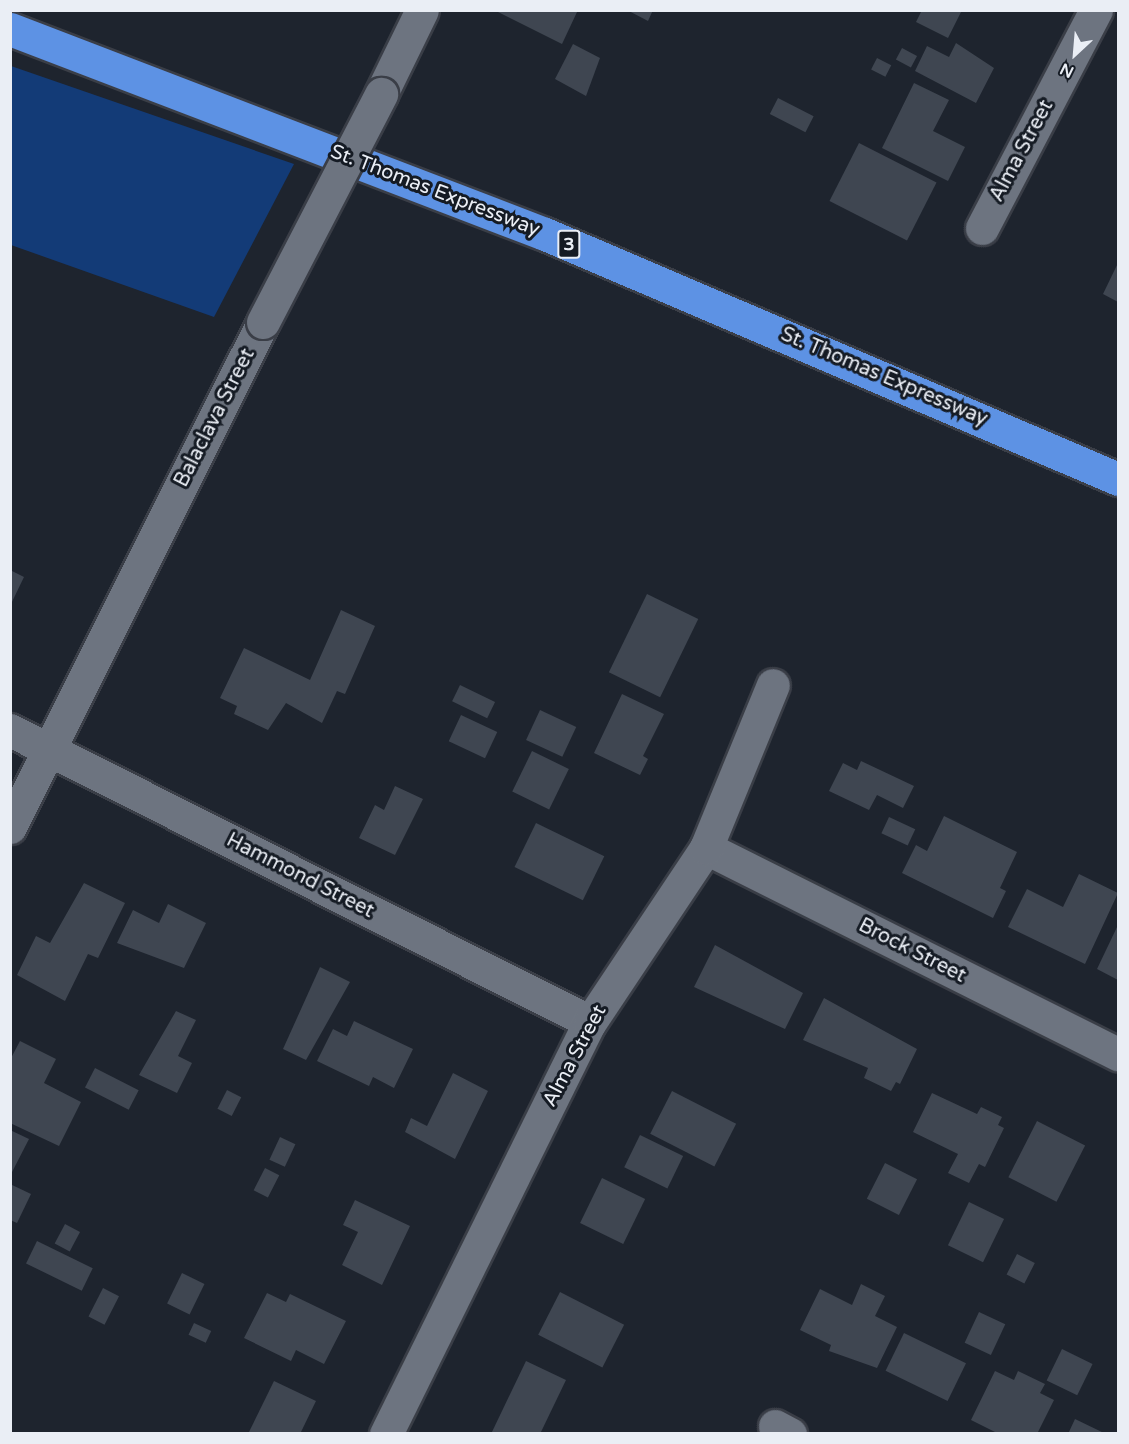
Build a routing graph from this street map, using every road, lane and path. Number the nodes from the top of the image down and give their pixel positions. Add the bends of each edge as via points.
1 (422, 10) edge
2 (1096, 10) edge
3 (10, 29) edge
4 (982, 228) dead end
5 (1119, 479) edge
6 (773, 685) dead end
7 (10, 730) edge
8 (49, 750) junction
9 (10, 828) edge
10 (706, 848) junction
11 (590, 1022) junction
12 (1119, 1054) edge
13 (386, 1434) edge

1 - 8 street, Balaclava Street, bridge
2 - 4 street, Alma Street
3 - 5 highway, St. Thomas Expressway / 3 via 545,234
6 - 10 street, Alma Street
7 - 8 street, Hammond Street
8 - 9 street, Balaclava Street
8 - 11 street, Hammond Street
10 - 11 street, Alma Street
10 - 12 street, Brock Street
11 - 13 street, Alma Street

